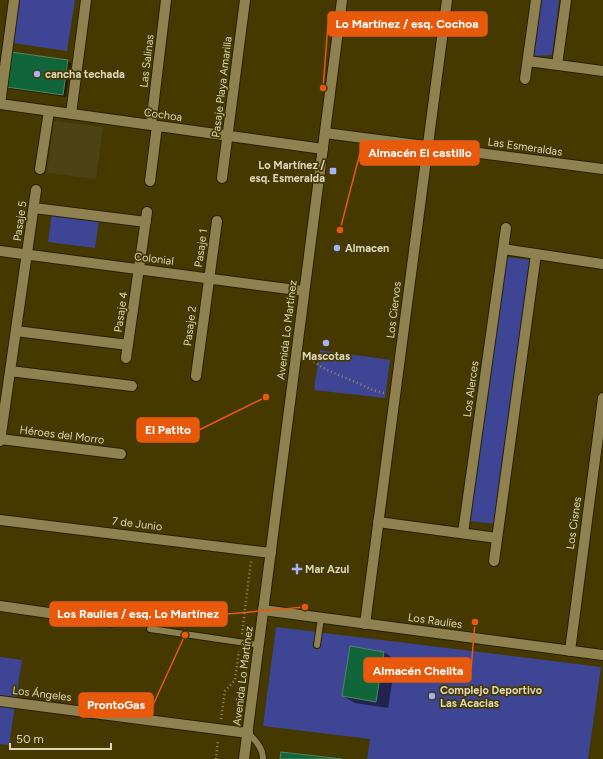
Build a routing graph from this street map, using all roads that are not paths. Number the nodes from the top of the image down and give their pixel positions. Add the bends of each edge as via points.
1 (14, 0) edge
2 (86, 0) edge
3 (166, 0) edge
4 (245, 0) edge
5 (342, 0) edge
6 (447, 0) edge
7 (536, 0) edge
8 (566, 0) edge
9 (528, 61) junction
10 (557, 65) junction
11 (603, 71) edge
12 (525, 79) dead end
13 (0, 104) edge
14 (49, 111) junction
15 (71, 114) junction
16 (154, 125) junction
17 (325, 133) junction
18 (228, 136) junction
19 (428, 146) junction
20 (323, 149) junction
21 (40, 169) dead end
22 (603, 169) edge
23 (222, 178) dead end
24 (150, 181) dead end
25 (36, 190) dead end
26 (34, 208) junction
27 (147, 212) dead end
28 (216, 221) dead end
29 (146, 222) junction
30 (506, 228) dead end
31 (503, 249) junction
32 (0, 251) edge
33 (536, 254) junction
34 (27, 255) junction
35 (603, 264) edge
36 (139, 269) junction
37 (208, 278) junction
38 (304, 291) junction
39 (16, 331) junction
40 (128, 346) junction
41 (126, 358) dead end
42 (11, 367) junction
43 (196, 376) dead end
44 (132, 386) dead end
45 (603, 398) edge
46 (601, 423) edge
47 (0, 440) edge
48 (121, 454) dead end
49 (0, 520) edge
50 (378, 522) junction
51 (463, 533) junction
52 (497, 538) junction
53 (271, 553) junction
54 (494, 561) dead end
55 (0, 606) edge
56 (263, 610) junction
57 (321, 618) junction
58 (111, 622) dead end
59 (365, 624) junction
60 (150, 629) dead end
61 (259, 645) junction
62 (318, 645) dead end
63 (570, 651) junction
64 (603, 655) edge
65 (0, 701) edge
66 (248, 733) junction
67 (244, 759) edge
68 (263, 759) edge

1 - 13 street
2 - 15 street
3 - 16 street, Las Salinas
4 - 18 street, Pasaje Playa Amarilla
5 - 17 street, Avenida Lo Martínez
6 - 19 street, Los Ciervos
7 - 9 street
8 - 10 street
9 - 10 street
9 - 12 street
10 - 11 street
13 - 14 street, Cochoa
14 - 15 street, Cochoa
14 - 21 street
15 - 16 street, Cochoa
16 - 18 street, Cochoa
16 - 24 street, Las Salinas
17 - 19 street, Las Esmeraldas
17 - 20 street, Avenida Lo Martínez
18 - 20 street, Cochoa
18 - 23 street, Pasaje Playa Amarilla
19 - 22 street, Las Esmeraldas
19 - 50 street, Los Ciervos
20 - 38 street, Avenida Lo Martínez
25 - 26 street, Pasaje 5
26 - 29 street
26 - 34 street, Pasaje 5
27 - 29 street, Pasaje 4
28 - 37 street, Pasaje 1
29 - 36 street, Pasaje 4
30 - 31 street, Los Alerces
31 - 33 street
31 - 51 street, Los Alerces
32 - 34 street, Colonial
33 - 35 street
33 - 52 street
34 - 36 street, Colonial
34 - 39 street, Pasaje 5
36 - 37 street, Colonial
36 - 40 street, Pasaje 4
37 - 38 street, Colonial
37 - 43 street, Pasaje 2
38 - 53 street, Avenida Lo Martínez
39 - 40 street
39 - 42 street, Pasaje 5
40 - 41 street, Pasaje 4
42 - 44 street
42 - 47 street, Pasaje 5
45 - 46 street, Los Cisnes
46 - 63 street, Los Cisnes
47 - 48 street, Héroes del Morro
49 - 53 street, 7 de Junio
50 - 51 street
50 - 59 street, Los Ciervos
51 - 52 street
52 - 54 street
53 - 56 street, Avenida Lo Martínez
55 - 58 street
56 - 57 street, Los Raulíes
56 - 61 street, Avenida Lo Martínez
57 - 59 street, Los Raulíes
57 - 62 lane
59 - 63 street, Los Raulíes
60 - 61 lane
61 - 66 street, Avenida Lo Martínez
63 - 64 street, Los Raulíes
65 - 66 street, Los Ángeles
66 - 67 street, Avenida Lo Martínez
66 - 68 lane via 260,748

